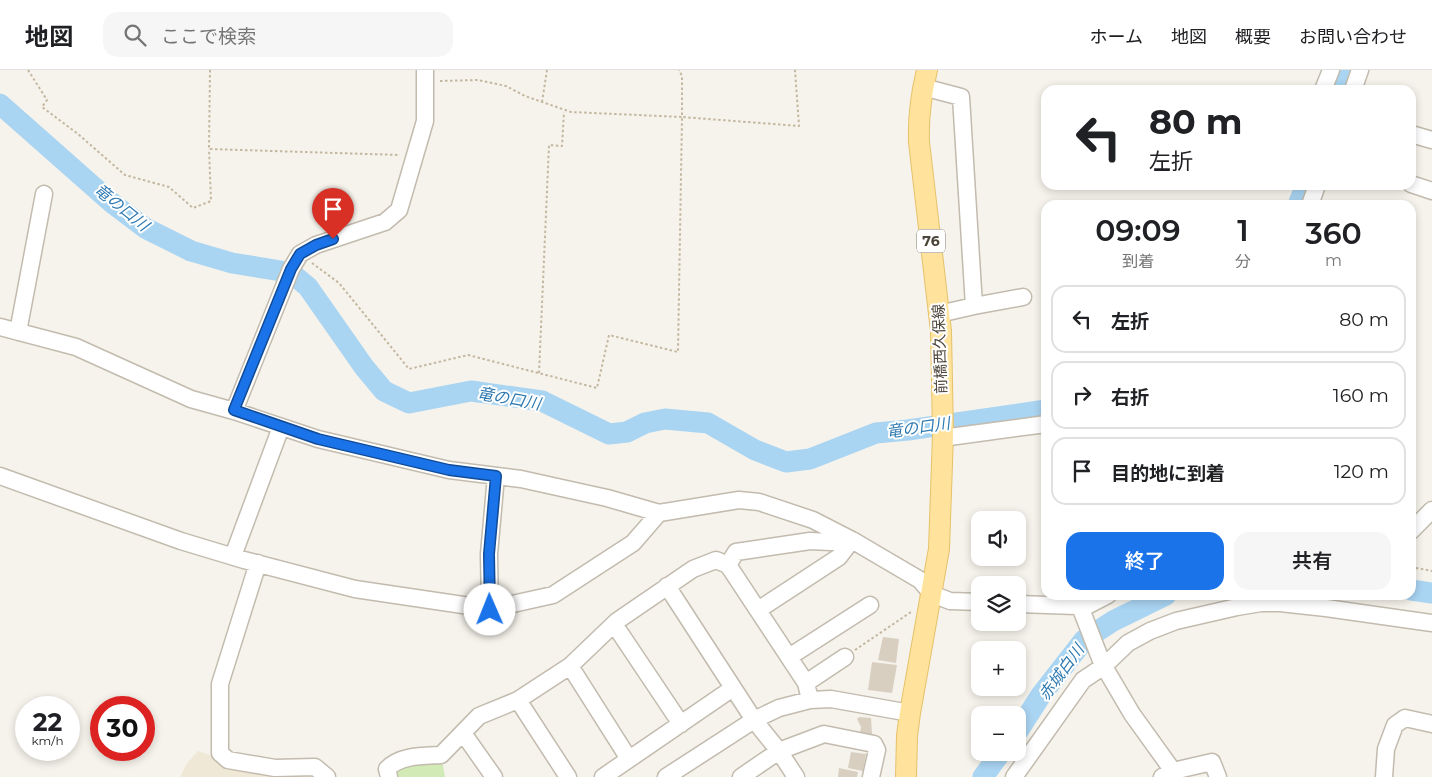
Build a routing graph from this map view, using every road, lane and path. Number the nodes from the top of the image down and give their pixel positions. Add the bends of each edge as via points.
1 (28, 70) edge
2 (210, 70) edge
3 (547, 70) edge
4 (678, 70) edge
5 (795, 70) edge
6 (1331, 70) edge
7 (1360, 70) edge
8 (425, 76) edge
9 (925, 78) edge
10 (1325, 85) edge
11 (1355, 85) edge
12 (542, 102) junction
13 (564, 110) junction
14 (682, 117) junction
15 (1416, 135) edge
16 (1432, 140) edge
17 (209, 150) junction
18 (414, 156) junction
19 (1416, 186) edge
20 (1432, 191) edge
21 (44, 194) dead end
22 (300, 254) junction
23 (1023, 297) dead end
24 (974, 306) junction
25 (939, 314) junction
26 (0, 327) edge
27 (18, 332) junction
28 (539, 373) junction
29 (234, 410) junction
30 (1041, 425) edge
31 (281, 426) junction
32 (943, 436) junction
33 (0, 476) edge
34 (496, 476) junction
35 (1432, 510) edge
36 (659, 513) junction
37 (1416, 526) edge
38 (852, 540) junction
39 (233, 556) junction
40 (258, 563) junction
41 (728, 564) junction
42 (1416, 568) edge
43 (1432, 571) edge
44 (667, 586) junction
45 (932, 594) junction
46 (1100, 600) edge
47 (971, 601) edge
48 (1026, 604) edge
49 (870, 606) dead end
50 (490, 610) junction
51 (758, 610) junction
52 (913, 611) dead end
53 (1082, 612) junction
54 (1432, 623) edge
55 (614, 624) junction
56 (789, 657) junction
57 (845, 657) joint
58 (1103, 664) junction
59 (570, 666) junction
60 (806, 683) junction
61 (733, 688) junction
62 (518, 700) junction
63 (810, 700) junction
64 (910, 712) junction
65 (754, 720) junction
66 (681, 724) junction
67 (1432, 724) edge
68 (463, 733) junction
69 (779, 751) junction
70 (629, 759) junction
71 (1168, 774) edge
72 (327, 777) edge
73 (388, 777) edge
74 (494, 777) edge
75 (568, 777) edge
76 (603, 777) edge
77 (666, 777) edge
78 (741, 777) edge
79 (796, 777) edge
80 (871, 777) edge
81 (906, 777) edge
82 (1014, 777) edge
83 (1218, 777) edge
84 (1384, 777) edge

1 - 17 path via 47,100 42,108 126,175 169,188 193,208 211,202
2 - 17 path
3 - 12 path
4 - 14 path via 682,76
5 - 14 path via 799,126
6 - 10 street
7 - 11 street
8 - 12 path via 478,80 506,86
8 - 18 street via 425,121
9 - 24 street via 961,97
9 - 25 main road, 前橋西久保線 / 76 via 920,99 919,142
12 - 13 path
13 - 14 path
13 - 28 path via 562,146 549,145
14 - 28 path via 678,352 609,336 597,388
15 - 16 street
17 - 18 path
18 - 22 street via 399,210 385,222 316,245
19 - 20 street
21 - 27 street
22 - 28 path via 339,283 409,369 468,356
22 - 29 street
23 - 24 street
24 - 25 street
25 - 32 main road, 前橋西久保線 / 76
26 - 27 street
27 - 29 street via 76,347 191,399
29 - 31 street
30 - 32 street
31 - 34 street via 318,439 439,468
31 - 39 street
32 - 45 main road, 前橋西久保線 / 76 via 939,549
33 - 39 street via 181,541
34 - 36 street via 607,498
34 - 50 street via 489,554
35 - 37 street
36 - 38 street via 739,500 759,502 814,520
36 - 50 street via 633,543 553,595
38 - 41 street via 736,552
38 - 45 street via 920,580
38 - 51 street via 839,557
39 - 40 street
40 - 50 street via 355,589
40 - 72 street via 220,684 220,753 228,760 275,768 315,767
41 - 44 street via 716,560 692,569
41 - 51 street
42 - 43 path
44 - 55 street
44 - 61 street
45 - 47 street via 950,600
45 - 64 main road, 前橋西久保線 / 76
46 - 53 street
48 - 53 street via 1076,606
49 - 56 street
51 - 56 street
52 - 57 path
53 - 58 street
54 - 58 street via 1326,608 1261,603 1176,621 1150,631 1128,643
55 - 59 street
55 - 66 street
56 - 60 street
57 - 60 street
58 - 71 street
58 - 82 street via 1083,680
59 - 62 street
59 - 70 street
60 - 63 street
61 - 65 street
61 - 66 street
62 - 68 street via 479,716
62 - 75 street
63 - 64 street via 831,699
63 - 65 street via 779,708
64 - 81 main road, 前橋西久保線 / 76
65 - 69 street
65 - 77 street
66 - 70 street
67 - 84 street via 1406,718 1395,725 1386,749
68 - 73 street via 441,755 414,756 392,763 387,769
68 - 74 street
69 - 78 street
69 - 79 street
69 - 80 street via 824,734 874,744 877,750
70 - 76 street
71 - 83 street via 1212,762

